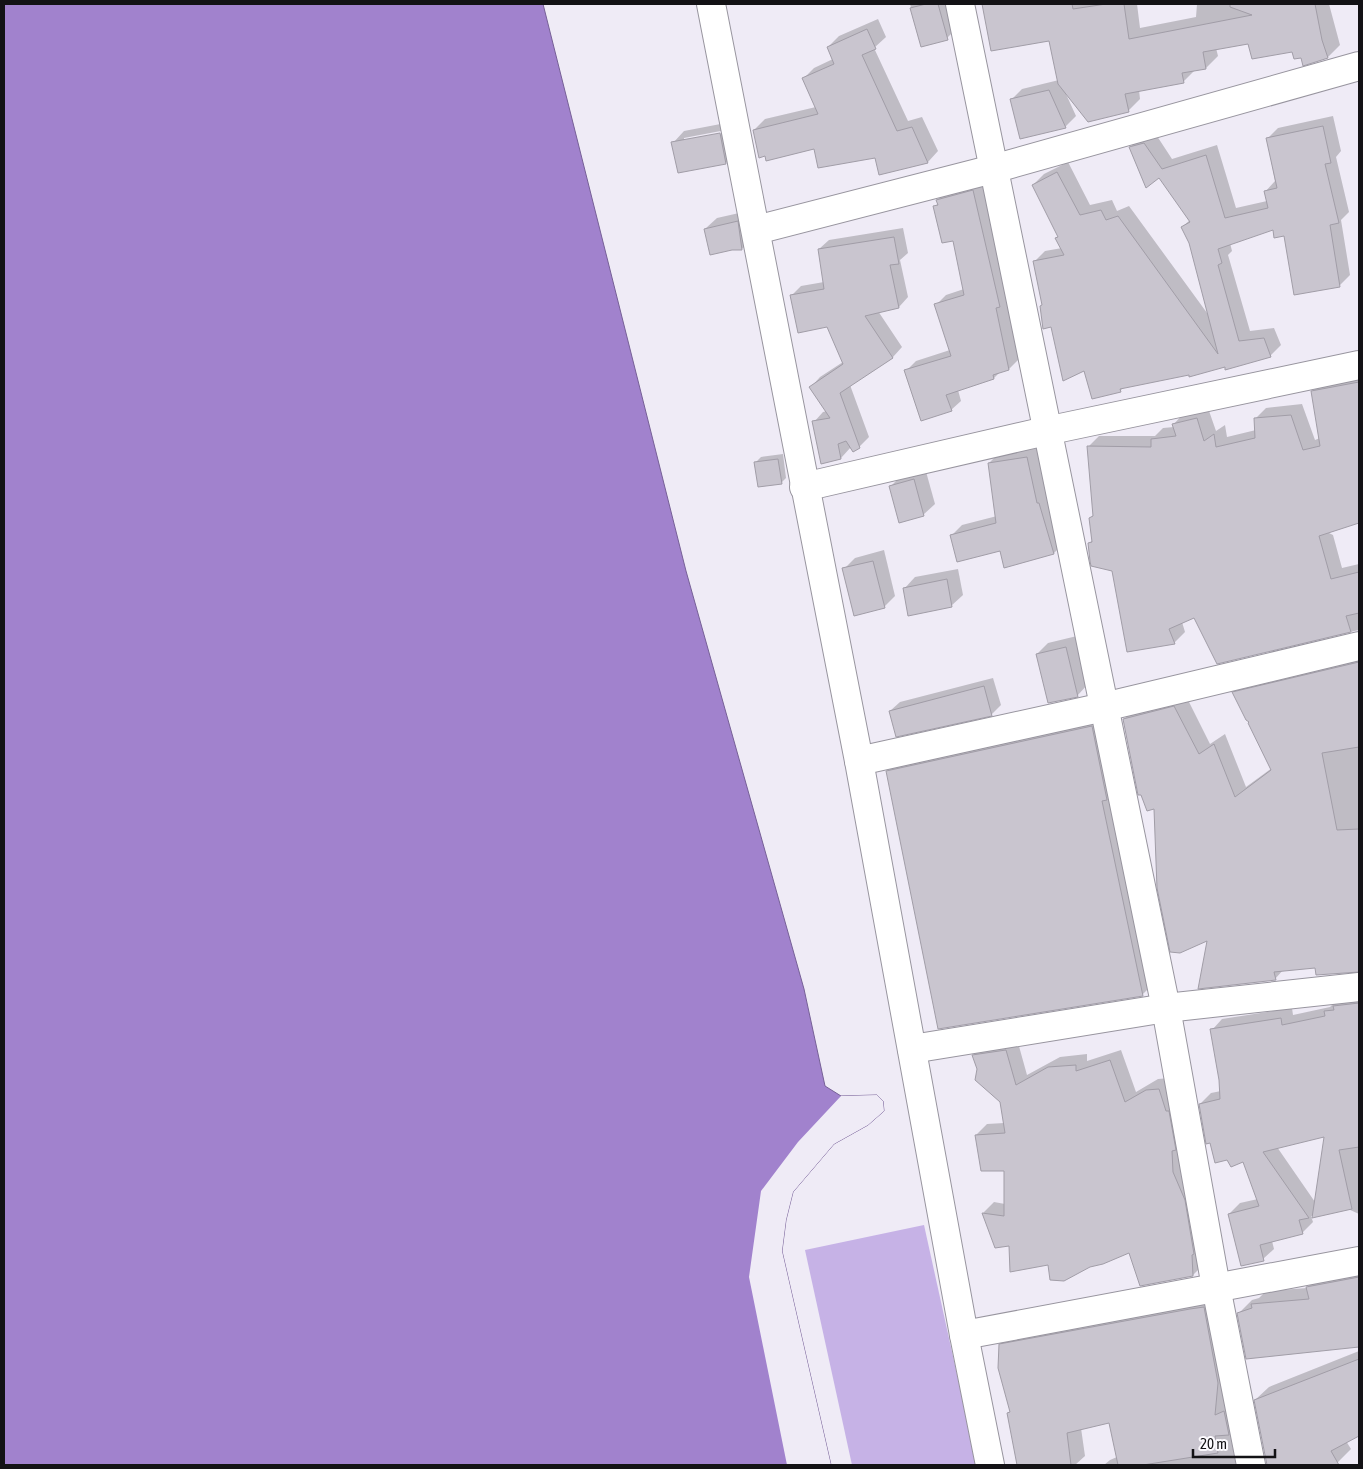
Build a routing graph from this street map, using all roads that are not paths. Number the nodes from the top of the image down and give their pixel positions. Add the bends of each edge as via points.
1 (711, 4) edge
2 (960, 4) edge
3 (1359, 66) edge
4 (993, 169) junction
5 (756, 230) junction
6 (1359, 365) edge
7 (1046, 431) junction
8 (804, 487) junction
9 (1359, 646) edge
10 (1104, 707) junction
11 (859, 761) junction
12 (1359, 987) edge
13 (1166, 1008) junction
14 (912, 1049) junction
15 (1359, 1262) edge
16 (1216, 1287) junction
17 (964, 1335) junction
18 (990, 1465) edge
19 (1252, 1465) edge

1 - 5 street
2 - 4 street
3 - 4 street
4 - 5 street
4 - 7 street
5 - 8 street
6 - 7 street
7 - 8 street
7 - 10 street
8 - 11 street
9 - 10 street
10 - 11 street
10 - 13 street
11 - 14 street
12 - 13 street
13 - 14 street
13 - 16 street
14 - 17 street
15 - 16 street
16 - 17 street
16 - 19 street
17 - 18 street

